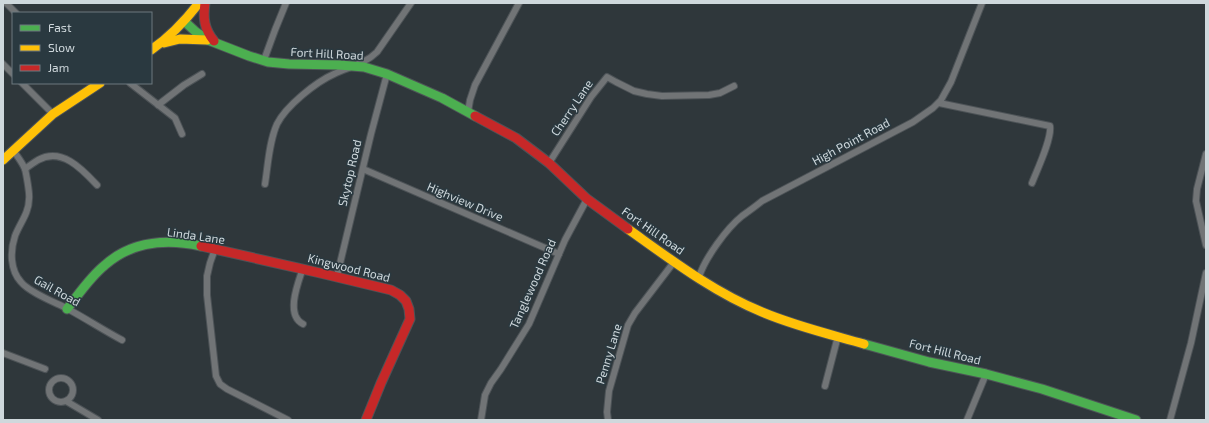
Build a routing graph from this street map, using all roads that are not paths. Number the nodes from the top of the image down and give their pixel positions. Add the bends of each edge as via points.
1 (6, 3) edge
2 (199, 3) edge
3 (205, 3) edge
4 (286, 3) edge
5 (411, 3) edge
6 (519, 3) edge
7 (982, 3) edge
8 (15, 12) edge
9 (184, 21) junction
10 (212, 41) junction
11 (159, 45) junction
12 (152, 49) edge
13 (264, 60) junction
14 (3, 64) edge
15 (355, 66) junction
16 (12, 73) edge
17 (202, 74) dead end
18 (387, 74) junction
19 (23, 84) edge
20 (131, 84) edge
21 (89, 86) edge
22 (734, 86) dead end
23 (939, 103) junction
24 (158, 106) junction
25 (468, 112) junction
26 (53, 114) junction
27 (182, 134) dead end
28 (13, 150) junction
29 (1206, 154) edge
30 (3, 160) edge
31 (549, 164) junction
32 (25, 169) junction
33 (363, 169) junction
34 (1032, 183) dead end
35 (265, 184) dead end
36 (97, 185) dead end
37 (587, 199) junction
38 (1206, 245) edge
39 (215, 249) junction
40 (559, 254) junction
41 (252, 257) joint
42 (674, 262) junction
43 (303, 268) junction
44 (1206, 273) edge
45 (337, 276) junction
46 (699, 277) junction
47 (68, 309) junction
48 (303, 324) dead end
49 (838, 336) junction
50 (122, 340) dead end
51 (3, 353) edge
52 (45, 369) dead end
53 (986, 374) junction
54 (825, 386) dead end
55 (66, 401) junction
56 (98, 420) edge
57 (288, 420) edge
58 (366, 420) edge
59 (481, 420) edge
60 (608, 420) edge
61 (967, 420) edge
62 (1134, 420) edge
63 (1170, 420) edge

1 - 8 street
2 - 9 street
3 - 10 street via 204,23
4 - 13 street
5 - 15 street via 378,52
6 - 25 street via 475,85
7 - 23 street, High Point Road via 951,82
9 - 10 street, Fort Hill Road
9 - 11 street
10 - 11 street via 183,39
10 - 13 street, Fort Hill Road
11 - 12 street
13 - 15 street, Fort Hill Road via 289,64
14 - 16 street
15 - 18 street, Fort Hill Road
15 - 35 street via 319,82 282,116 272,141
17 - 24 street
18 - 25 street, Fort Hill Road
18 - 33 street, Skytop Road
19 - 26 street
20 - 24 street
21 - 26 street
22 - 31 street, Cherry Lane via 715,94 662,96 634,91 607,76
23 - 34 street via 1050,126 1048,141
23 - 46 street, High Point Road via 913,122 762,201 741,217 723,236 710,254
24 - 27 street via 175,118
25 - 31 street, Fort Hill Road via 516,138
26 - 28 street
28 - 30 street
28 - 32 street, Gail Road
29 - 38 street via 1196,201
31 - 37 street, Fort Hill Road
32 - 36 street via 38,160 53,156 70,160
32 - 47 street, Gail Road via 30,197 13,246 12,265 16,275 29,289
33 - 40 street, Highview Drive
33 - 45 street, Skytop Road
37 - 40 street, Tanglewood Road
37 - 42 street, Fort Hill Road
39 - 41 street, Linda Lane
39 - 47 street, Linda Lane via 164,242 132,249 120,254 96,274
39 - 57 street via 207,276 207,295 216,376 220,384 227,389
40 - 59 street, Tanglewood Road via 529,324 485,395
41 - 43 street, Kingwood Road
42 - 46 street, Fort Hill Road
42 - 60 street, Penny Lane via 628,325 609,391
43 - 45 street, Kingwood Road
43 - 48 street via 296,289 294,314 298,322
44 - 63 street via 1191,343
45 - 58 street, Kingwood Road via 397,293 403,297 410,312 406,329
46 - 49 street, Fort Hill Road via 723,293 761,312
47 - 50 street, Gail Road
49 - 53 street, Fort Hill Road via 929,362
49 - 54 street
51 - 52 street
53 - 61 street
53 - 62 street, Fort Hill Road via 1042,389
55 - 55 street via 72,395 72,385 65,379 56,379 49,386 49,395 56,402
55 - 56 street

